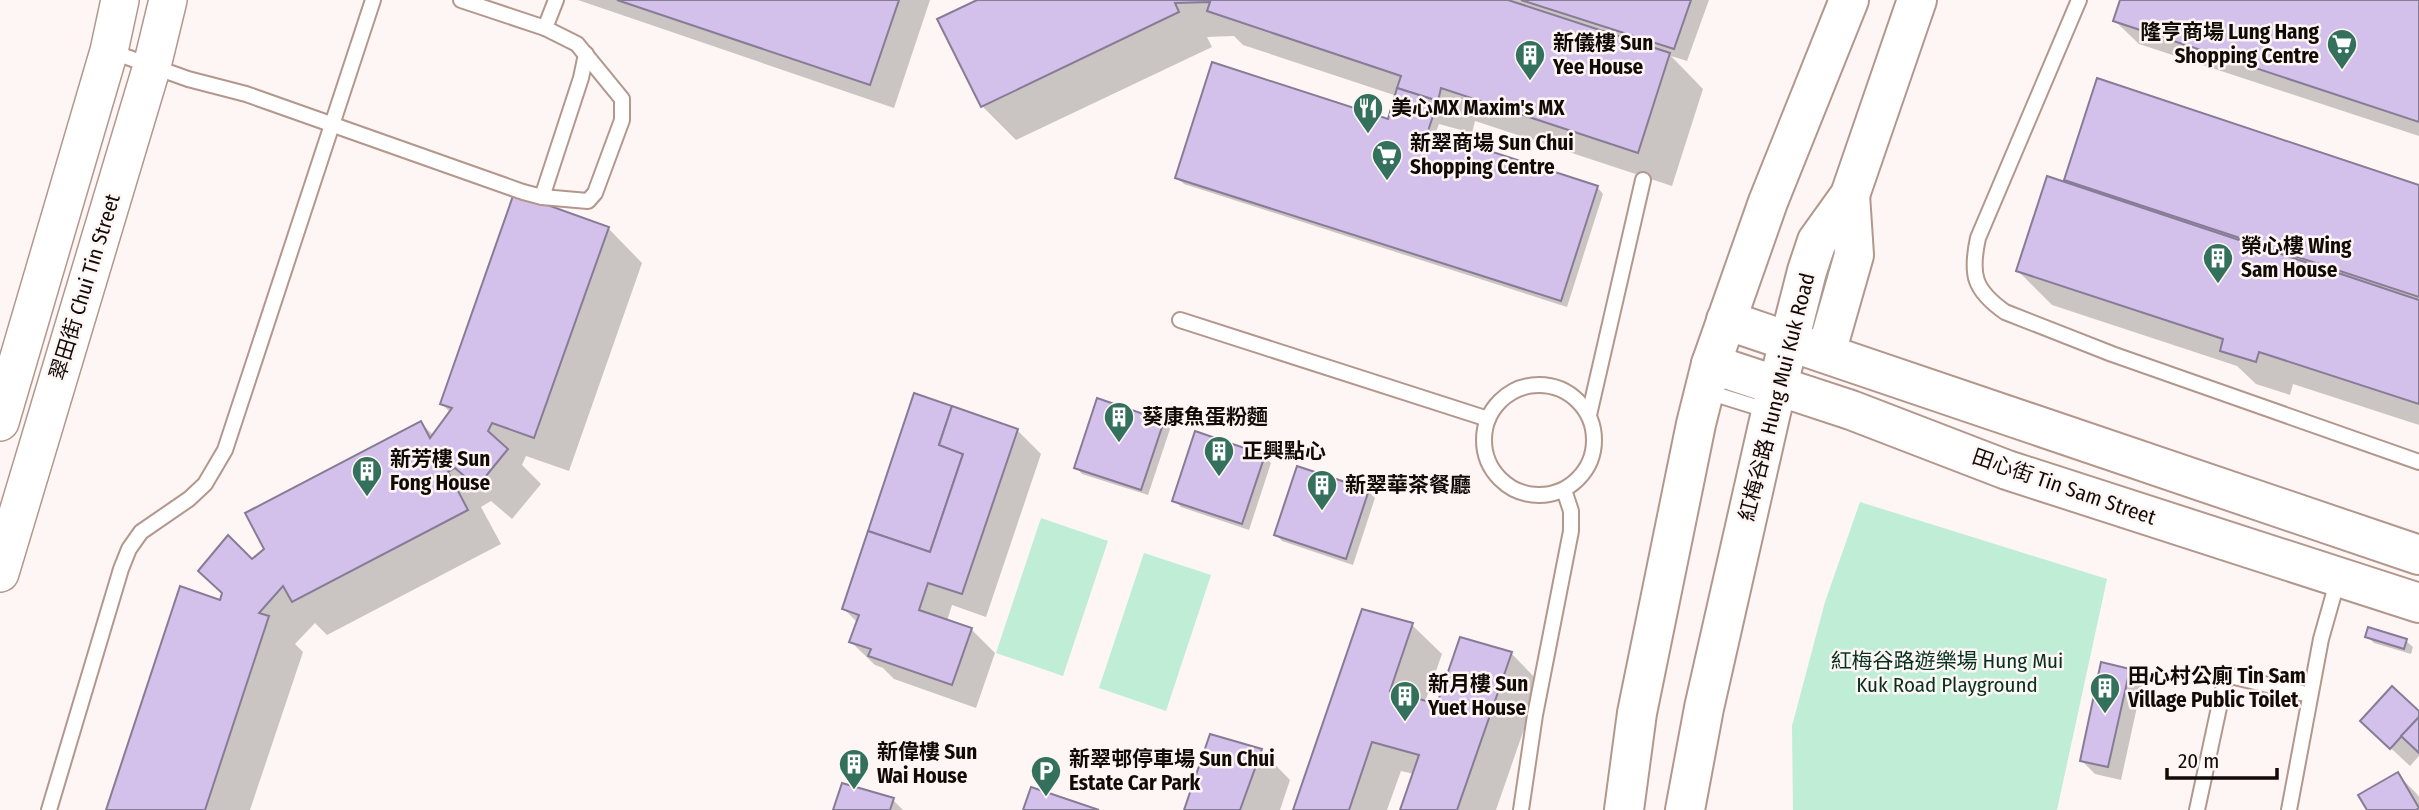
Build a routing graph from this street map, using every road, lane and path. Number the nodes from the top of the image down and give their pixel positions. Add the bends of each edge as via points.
1 (120, 0) edge
2 (168, 0) edge
3 (373, 0) edge
4 (461, 0) edge
5 (556, 0) edge
6 (1849, 0) edge
7 (1917, 0) edge
8 (2079, 0) edge
9 (545, 28) junction
10 (109, 51) junction
11 (586, 54) junction
12 (152, 66) junction
13 (331, 124) junction
14 (1643, 180) dead end
15 (541, 197) junction
16 (1180, 320) dead end
17 (1726, 320) junction
18 (1808, 347) junction
19 (1707, 377) junction
20 (1774, 399) junction
21 (1589, 415) junction
22 (1488, 419) junction
23 (0, 422) edge
24 (2419, 462) edge
25 (1564, 491) junction
26 (2419, 555) edge
27 (0, 573) edge
28 (2338, 578) junction
29 (2419, 603) edge
30 (2310, 695) junction
31 (49, 810) edge
32 (1521, 810) edge
33 (1624, 810) edge
34 (1685, 810) edge
35 (2197, 810) edge
36 (2289, 810) edge

1 - 10 street, 翠田街 Chui Tin Street
2 - 12 street, 翠田街 Chui Tin Street
3 - 13 lane
4 - 9 lane
5 - 9 lane
6 - 17 main road
7 - 18 main road, 紅梅谷路 Hung Mui Kuk Road via 1850,195 1817,241
8 - 24 lane via 1978,238 1972,263 1979,287 1990,301 2017,316 2112,354
9 - 11 lane via 577,44
10 - 12 lane
10 - 23 street, 翠田街 Chui Tin Street
11 - 15 lane
11 - 15 lane via 622,99 622,120 592,198
12 - 13 lane
12 - 27 street, 翠田街 Chui Tin Street
13 - 15 lane
13 - 31 lane via 225,450 205,484 141,532 129,549
14 - 21 lane
16 - 22 lane
17 - 18 main road
17 - 19 main road
18 - 20 main road, 紅梅谷路 Hung Mui Kuk Road
18 - 26 main road
19 - 20 main road
19 - 33 main road via 1637,713
20 - 28 main road, 田心街 Tin Sam Street via 1880,443 2007,470
20 - 34 main road, 紅梅谷路 Hung Mui Kuk Road
21 - 22 lane via 1578,401 1546,385 1511,393
21 - 25 lane via 1594,432 1592,458 1578,481
22 - 25 lane via 1486,456 1509,487 1545,496
25 - 32 lane via 1571,531
28 - 29 main road, 田心街 Tin Sam Street
28 - 30 lane
30 - 35 lane via 2226,675
30 - 36 lane

